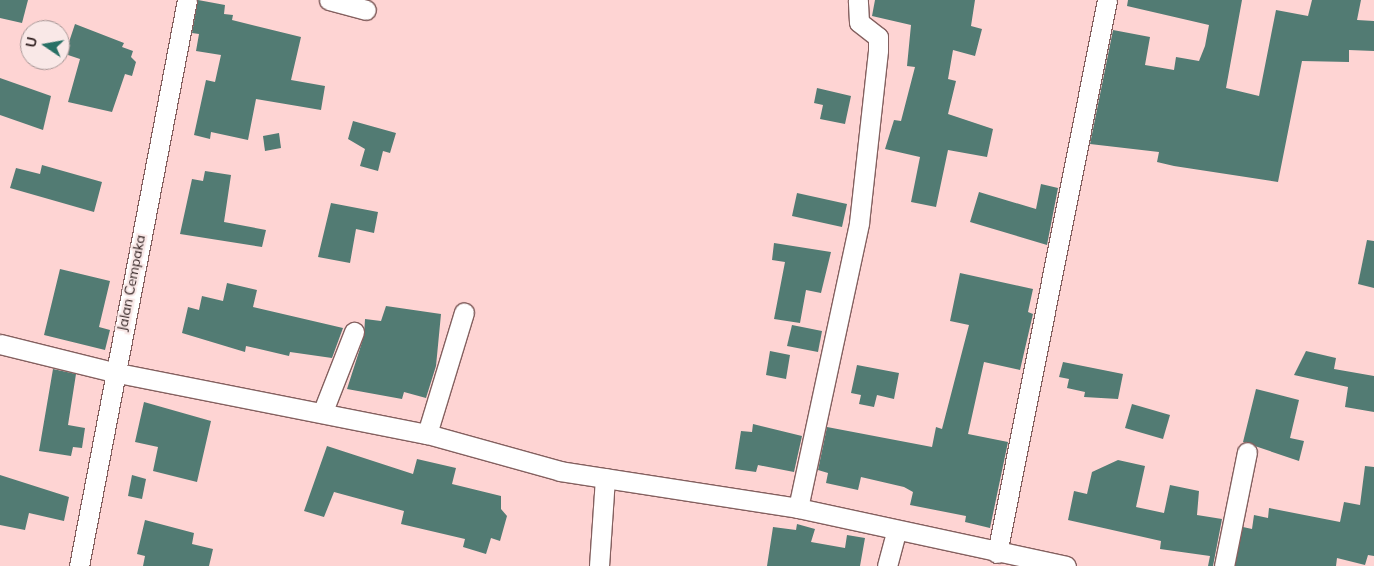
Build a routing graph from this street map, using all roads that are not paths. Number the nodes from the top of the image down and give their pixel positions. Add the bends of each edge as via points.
1 (187, 0) edge
2 (329, 0) edge
3 (858, 0) edge
4 (1107, 0) edge
5 (366, 10) dead end
6 (464, 312) dead end
7 (354, 332) dead end
8 (0, 344) edge
9 (113, 372) junction
10 (323, 411) junction
11 (427, 434) junction
12 (1247, 452) dead end
13 (605, 478) junction
14 (798, 508) junction
15 (896, 532) junction
16 (997, 553) junction
17 (79, 566) edge
18 (600, 566) edge
19 (887, 566) edge
20 (1066, 566) edge
21 (1224, 566) edge

1 - 9 street, Jalan Cempaka
2 - 5 street
3 - 14 street via 860,22 878,37 860,214
4 - 16 street
6 - 11 street
7 - 10 street
8 - 9 street
9 - 10 street
9 - 17 street, Jalan Cempaka
10 - 11 street
11 - 13 street via 560,471
12 - 21 street
13 - 14 street
13 - 18 street
14 - 15 street
15 - 16 street
15 - 19 street
16 - 20 street

